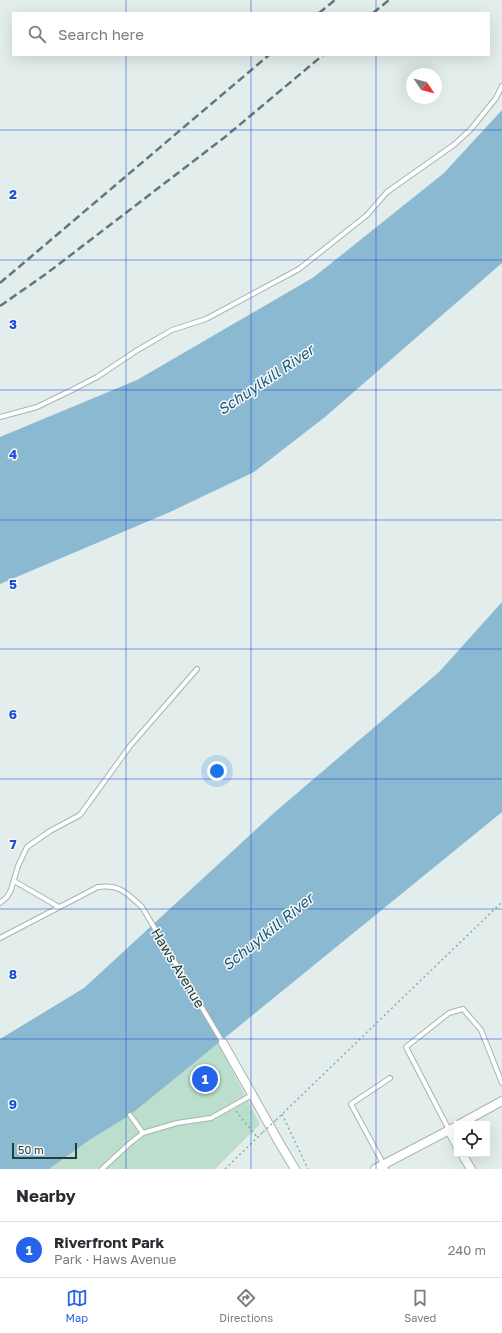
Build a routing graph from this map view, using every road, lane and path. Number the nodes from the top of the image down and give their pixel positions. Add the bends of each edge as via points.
1 (502, 86) edge
2 (0, 417) edge
3 (197, 669) dead end
4 (14, 880) junction
5 (502, 902) edge
6 (0, 903) edge
7 (59, 907) junction
8 (0, 938) edge
9 (223, 1043) joint
10 (390, 1078) dead end
11 (502, 1083) edge
12 (252, 1095) junction
13 (501, 1103) edge
14 (130, 1114) dead end
15 (238, 1114) dead end
16 (282, 1114) junction
17 (466, 1121) edge
18 (454, 1128) edge
19 (449, 1130) junction
20 (143, 1133) junction
21 (257, 1138) junction
22 (454, 1139) edge
23 (464, 1157) edge
24 (385, 1167) edge
25 (102, 1169) edge
26 (225, 1169) edge
27 (295, 1169) edge
28 (308, 1169) edge
29 (375, 1169) edge
30 (471, 1169) edge

1 - 2 lane via 496,98 471,129 387,192 367,215 299,269 206,319 172,330 72,390 37,407
3 - 4 lane via 130,746 80,815 50,831 27,848
4 - 6 lane via 7,897
4 - 7 lane
5 - 16 path
7 - 8 lane, Haws Avenue
7 - 9 lane, Haws Avenue via 98,887 119,888 130,894 142,907
9 - 12 street, Haws Avenue
10 - 24 lane via 351,1104
11 - 19 lane via 481,1030 463,1009 449,1013 406,1047
12 - 20 lane via 211,1118 177,1123
12 - 27 street, Haws Avenue
13 - 17 street
14 - 20 lane
15 - 21 path
16 - 21 path, bridge
16 - 28 path
18 - 19 street
19 - 22 street
19 - 24 street
20 - 25 lane
21 - 26 path
23 - 30 street
24 - 29 street

